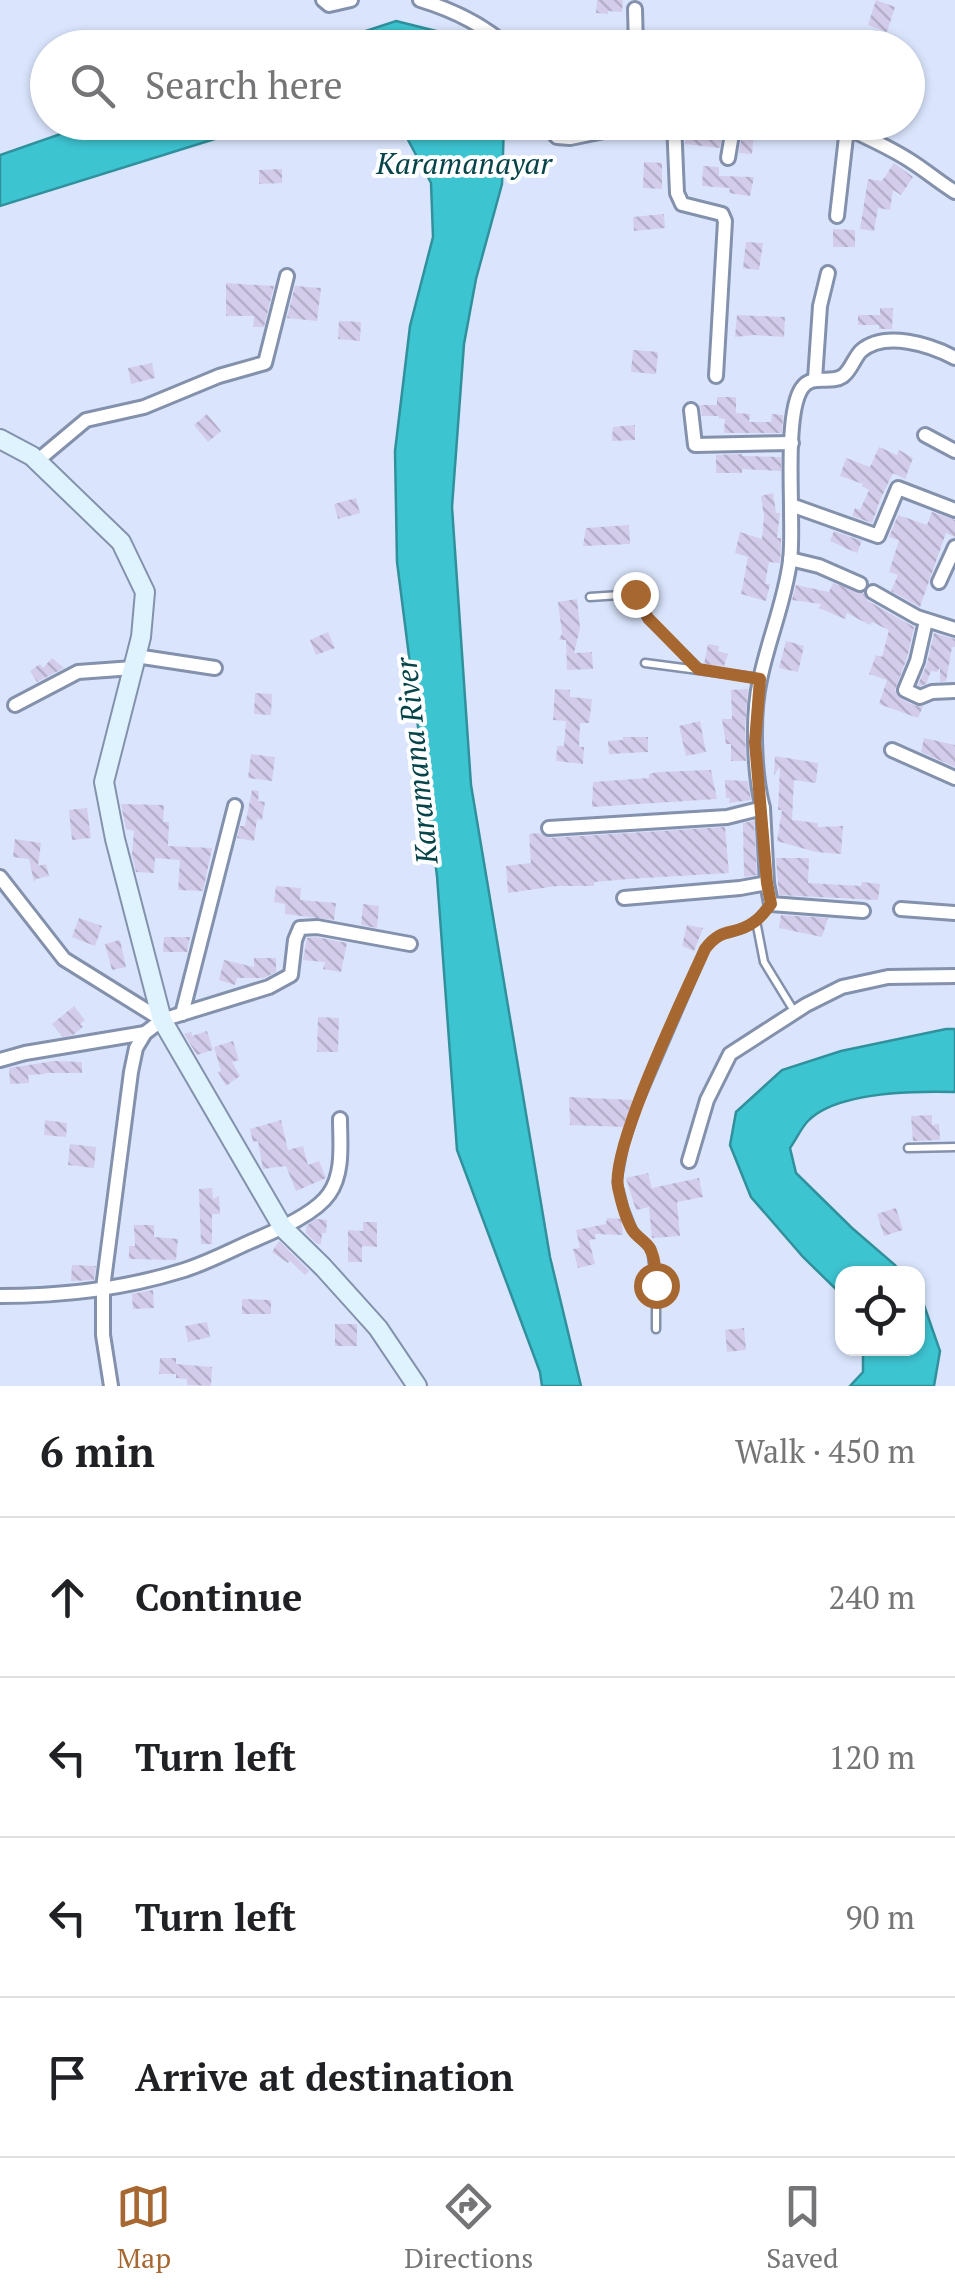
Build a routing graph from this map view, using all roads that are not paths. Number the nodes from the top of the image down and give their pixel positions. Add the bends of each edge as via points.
1 (323, 0) edge
2 (351, 0) edge
3 (420, 0) edge
4 (635, 9) dead end
5 (488, 30) edge
6 (636, 30) edge
7 (675, 140) edge
8 (731, 140) edge
9 (841, 140) edge
10 (877, 141) edge
11 (728, 158) dead end
12 (955, 192) edge
13 (837, 216) dead end
14 (828, 273) dead end
15 (287, 276) dead end
16 (955, 358) edge
17 (716, 376) dead end
18 (815, 379) junction
19 (691, 410) dead end
20 (925, 435) dead end
21 (0, 439) edge
22 (792, 443) junction
23 (955, 451) edge
24 (37, 461) junction
25 (791, 505) junction
26 (955, 510) edge
27 (955, 547) edge
28 (790, 559) junction
29 (938, 582) dead end
30 (860, 584) dead end
31 (873, 592) dead end
32 (590, 596) dead end
33 (926, 621) junction
34 (955, 628) edge
35 (134, 662) junction
36 (645, 663) dead end
37 (216, 668) dead end
38 (698, 669) junction
39 (760, 679) junction
40 (955, 691) edge
41 (15, 705) dead end
42 (892, 750) dead end
43 (955, 778) edge
44 (235, 806) dead end
45 (762, 808) junction
46 (549, 828) dead end
47 (0, 877) edge
48 (767, 883) junction
49 (624, 898) dead end
50 (771, 904) junction
51 (901, 909) dead end
52 (863, 911) dead end
53 (955, 914) edge
54 (756, 921) junction
55 (410, 944) dead end
56 (955, 976) edge
57 (795, 1012) junction
58 (182, 1014) junction
59 (162, 1020) junction
60 (145, 1033) junction
61 (0, 1060) edge
62 (340, 1119) dead end
63 (955, 1147) edge
64 (908, 1148) dead end
65 (689, 1161) dead end
66 (283, 1228) junction
67 (103, 1288) junction
68 (0, 1296) edge
69 (656, 1329) dead end
70 (111, 1386) edge
71 (416, 1386) edge

1 - 2 street
3 - 5 street
4 - 6 street
7 - 17 street via 682,204 722,214 724,221
8 - 11 street
9 - 13 street
10 - 12 street
14 - 18 street
15 - 24 street via 265,363 144,407 86,420
16 - 18 street via 894,340 862,350 837,379
18 - 22 street via 796,398
19 - 22 street via 695,446
20 - 23 street
21 - 24 main road
22 - 25 street
24 - 35 main road via 121,542 146,592
25 - 26 street via 878,536 898,488
25 - 28 street
27 - 29 street
28 - 30 street
28 - 39 street
31 - 33 street
32 - 38 lane via 635,594 648,618
33 - 34 street
33 - 40 street via 905,690 920,697
35 - 37 street
35 - 41 street via 78,672
35 - 59 main road via 104,782
36 - 38 lane
38 - 39 lane
39 - 45 street via 755,742
42 - 43 street
44 - 58 street
45 - 46 street via 727,818
45 - 48 street
47 - 59 street via 64,958
48 - 49 street
48 - 50 street
50 - 52 street
50 - 54 lane
51 - 53 street
54 - 57 lane via 764,962
54 - 69 lane via 714,936 705,949 624,1146 617,1182 633,1231 650,1248 655,1266
55 - 58 street via 300,928 290,975
56 - 57 street via 888,976 842,987
57 - 65 street via 730,1054 707,1100
58 - 59 street
59 - 60 street
59 - 66 main road
60 - 61 street
60 - 67 street via 131,1072
62 - 66 street via 340,1167 330,1194
63 - 64 lane
66 - 67 street via 184,1270
66 - 71 main road via 378,1328
67 - 68 street
67 - 70 street

